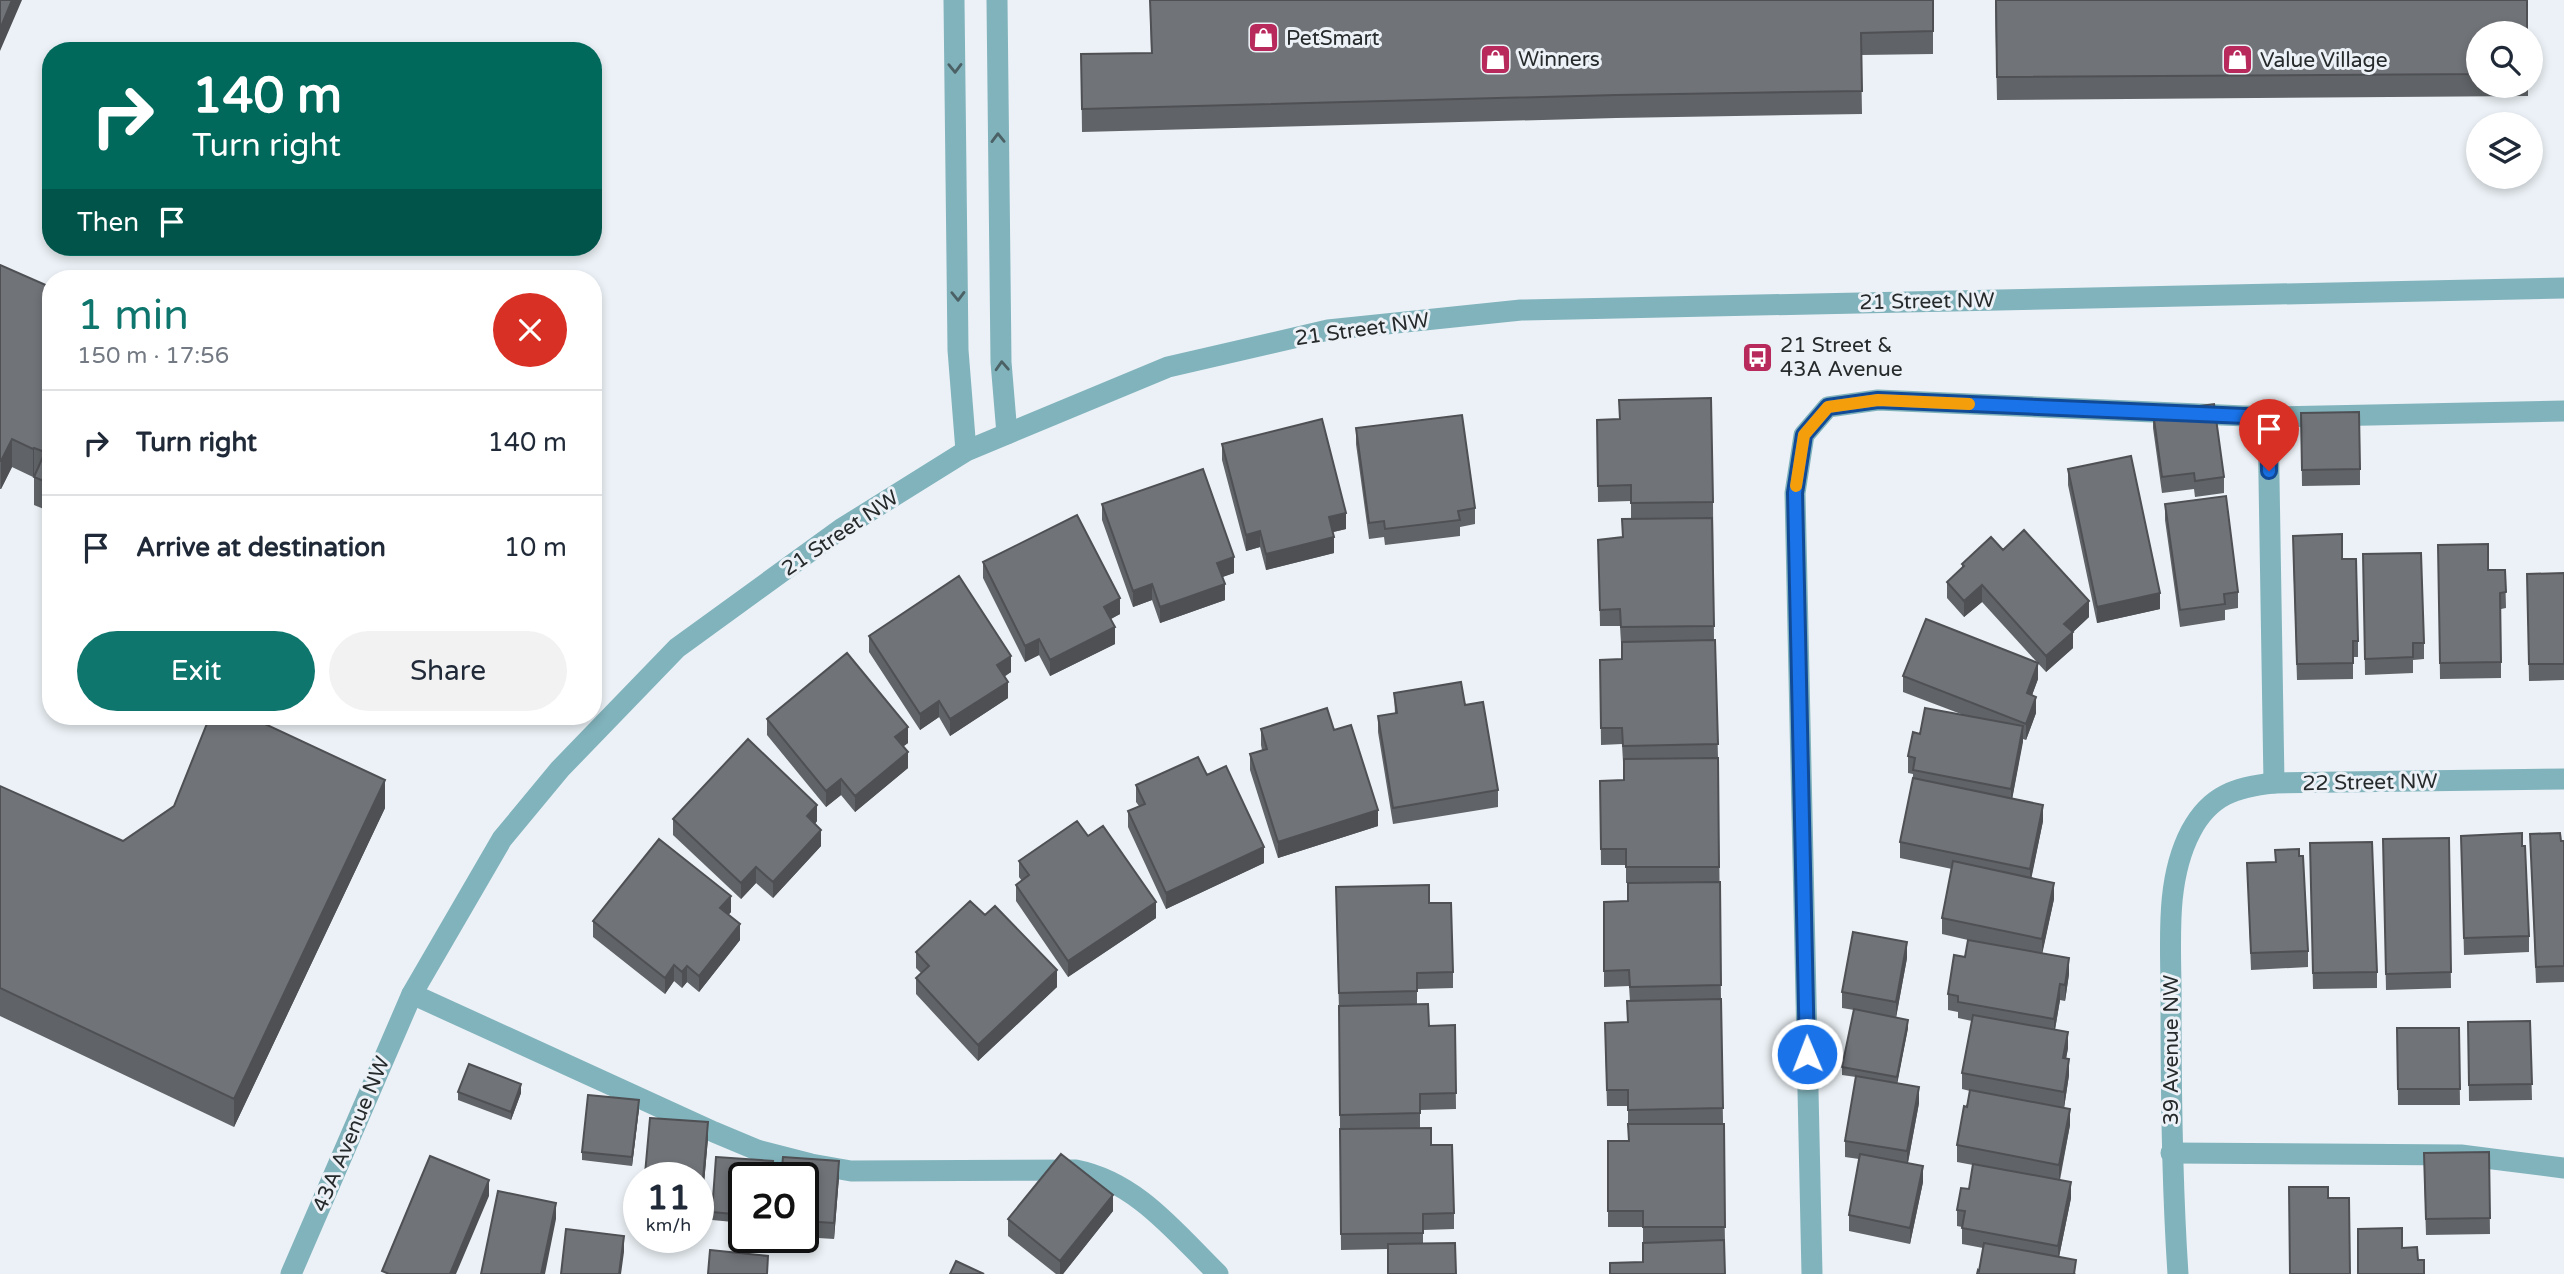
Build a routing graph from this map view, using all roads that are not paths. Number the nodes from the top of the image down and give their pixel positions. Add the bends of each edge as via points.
1 (954, 0) edge
2 (997, 0) edge
3 (2564, 288) edge
4 (2564, 411) edge
5 (2268, 417) junction
6 (1007, 434) junction
7 (966, 451) junction
8 (2564, 779) edge
9 (2274, 783) junction
10 (2192, 829) joint
11 (412, 993) junction
12 (2171, 1153) junction
13 (2564, 1168) edge
14 (291, 1274) edge
15 (1218, 1274) edge
16 (1812, 1274) edge
17 (2178, 1274) edge

1 -> 7 street via 958,350
6 -> 2 street via 1001,362
3 - 6 street, 21 Street NW via 1521,310 1328,330 1168,367
4 - 5 street
5 - 9 street
5 - 16 street via 1878,400 1828,407 1804,435 1795,493
6 - 7 street, 21 Street NW
7 - 11 street, 21 Street NW via 841,528 677,649 560,769 502,839
8 - 9 street, 22 Street NW
9 - 10 street, 22 Street NW via 2244,786 2223,796
10 - 12 street, 39 Avenue NW via 2174,876
11 - 14 street, 43A Avenue NW
11 - 15 street via 757,1150 851,1171 1076,1170 1098,1174 1145,1203
12 - 13 street via 2461,1155
12 - 17 street, 39 Avenue NW

